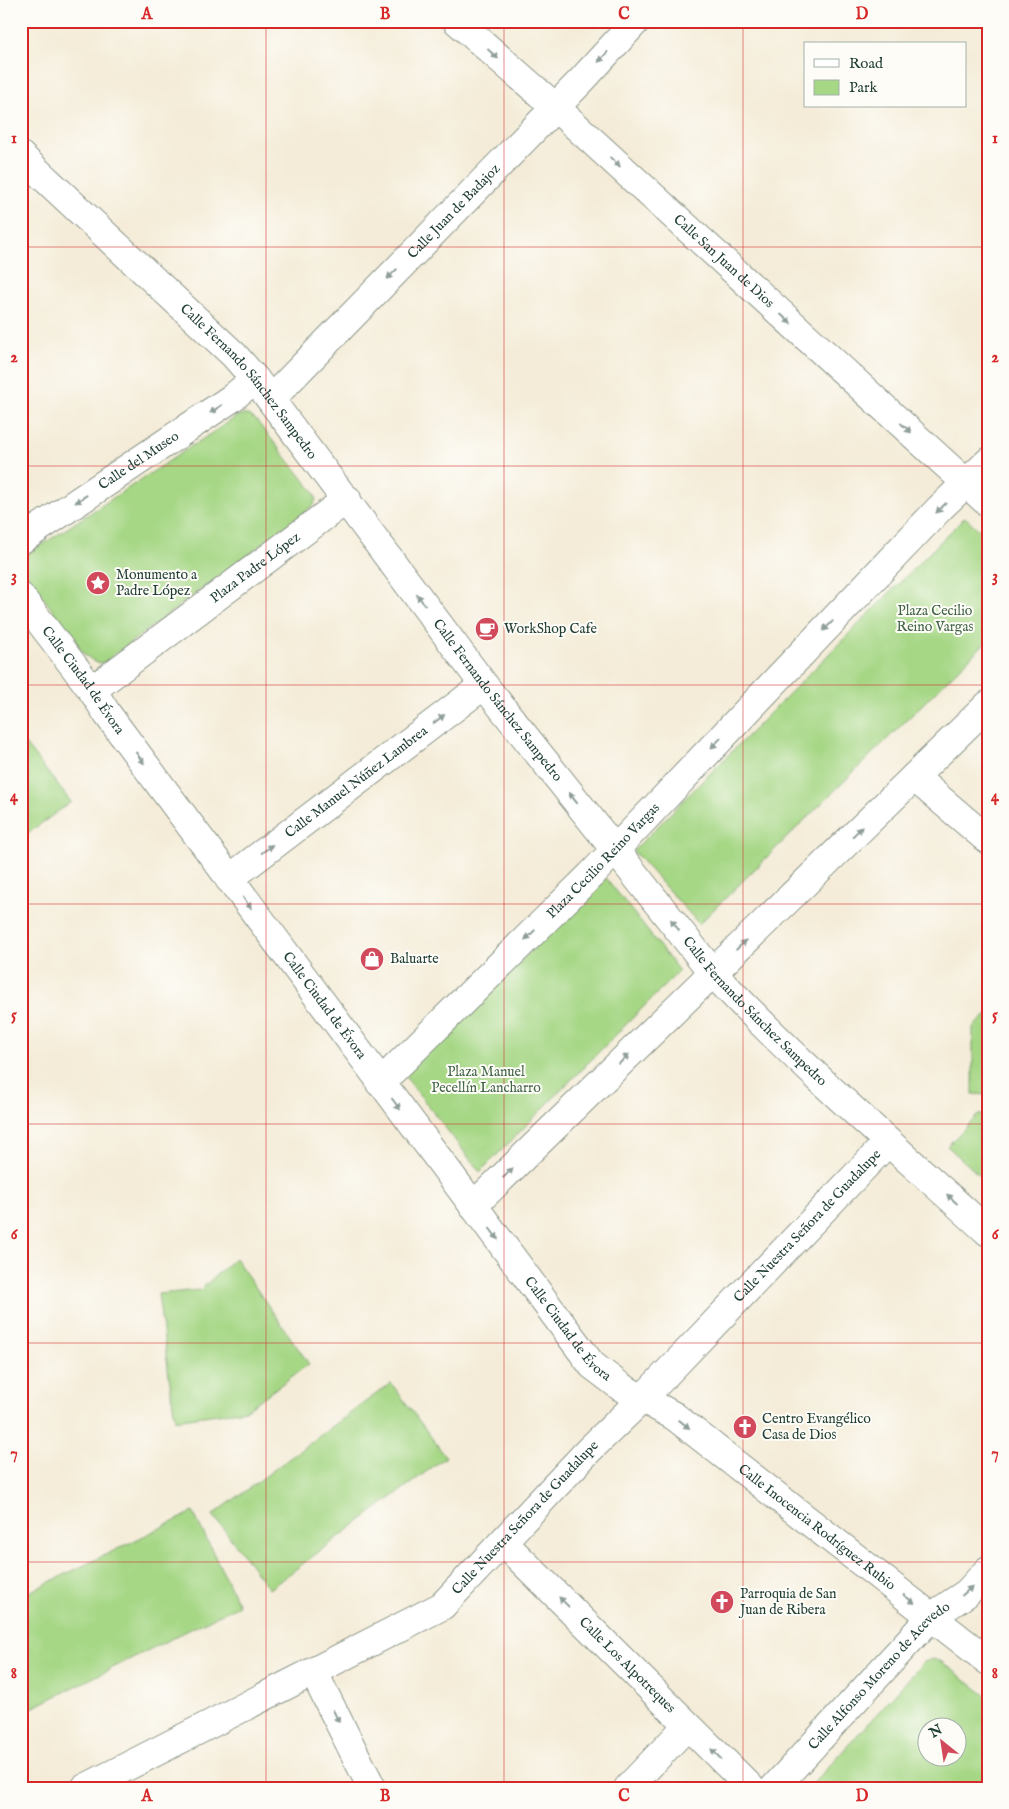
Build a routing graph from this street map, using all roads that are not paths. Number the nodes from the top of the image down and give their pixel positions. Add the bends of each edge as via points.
1 (457, 21) edge
2 (636, 21) edge
3 (555, 107) junction
4 (21, 156) edge
5 (262, 389) junction
6 (988, 462) edge
7 (966, 483) junction
8 (346, 499) junction
9 (988, 503) edge
10 (21, 540) edge
11 (21, 597) edge
12 (484, 685) junction
13 (92, 690) junction
14 (988, 705) edge
15 (914, 776) junction
16 (988, 840) edge
17 (614, 850) junction
18 (229, 879) junction
19 (713, 973) junction
20 (380, 1083) junction
21 (888, 1142) junction
22 (473, 1206) junction
23 (988, 1232) edge
24 (643, 1398) junction
25 (503, 1542) junction
26 (988, 1570) edge
27 (931, 1617) junction
28 (988, 1661) edge
29 (314, 1672) junction
30 (687, 1726) junction
31 (85, 1788) edge
32 (372, 1788) edge
33 (628, 1788) edge
34 (751, 1788) edge
35 (774, 1788) edge

1 -> 3 street, Calle San Juan de Dios
2 -> 3 street, Calle Juan de Badajoz
3 -> 5 street, Calle Juan de Badajoz
3 -> 7 street, Calle San Juan de Dios
4 - 5 street, Calle Fernando Sánchez Sampedro via 234,355
5 - 8 street, Calle Fernando Sánchez Sampedro
5 -> 10 street, Calle del Museo via 232,398
6 - 7 street, Plaza Cecilio Reino Vargas
7 - 9 street, Calle San Juan de Dios
7 -> 17 street, Plaza Cecilio Reino Vargas
12 -> 8 street, Calle Fernando Sánchez Sampedro
8 - 13 street, Plaza Padre López
11 - 13 street, Calle Ciudad de Évora
17 -> 12 street, Calle Fernando Sánchez Sampedro
18 -> 12 street, Calle Manuel Núñez Lambrea
13 -> 18 street, Calle Ciudad de Évora
14 - 15 street
15 - 16 street
19 -> 15 street
19 -> 17 street, Calle Fernando Sánchez Sampedro
17 -> 20 street, Plaza Cecilio Reino Vargas
18 -> 20 street, Calle Ciudad de Évora
19 - 21 street, Calle Fernando Sánchez Sampedro
22 -> 19 street
20 -> 22 street, Calle Ciudad de Évora
23 -> 21 street, Calle Fernando Sánchez Sampedro
21 - 24 street, Calle Nuestra Señora de Guadalupe
22 -> 24 street, Calle Ciudad de Évora via 592,1365 621,1387
24 - 25 street, Calle Nuestra Señora de Guadalupe
24 -> 27 street, Calle Inocencia Rodríguez Rubio via 674,1416
25 - 29 street, Calle Nuestra Señora de Guadalupe via 442,1606
30 -> 25 street, Calle Los Alpotreques
27 -> 26 street, Calle Alfonso Moreno de Acevedo via 967,1593
27 - 28 street, Calle Inocencia Rodríguez Rubio
27 - 35 street, Calle Alfonso Moreno de Acevedo
29 - 31 street, Calle Nuestra Señora de Guadalupe
29 -> 32 street
30 - 33 street
34 -> 30 street, Calle Los Alpotreques

